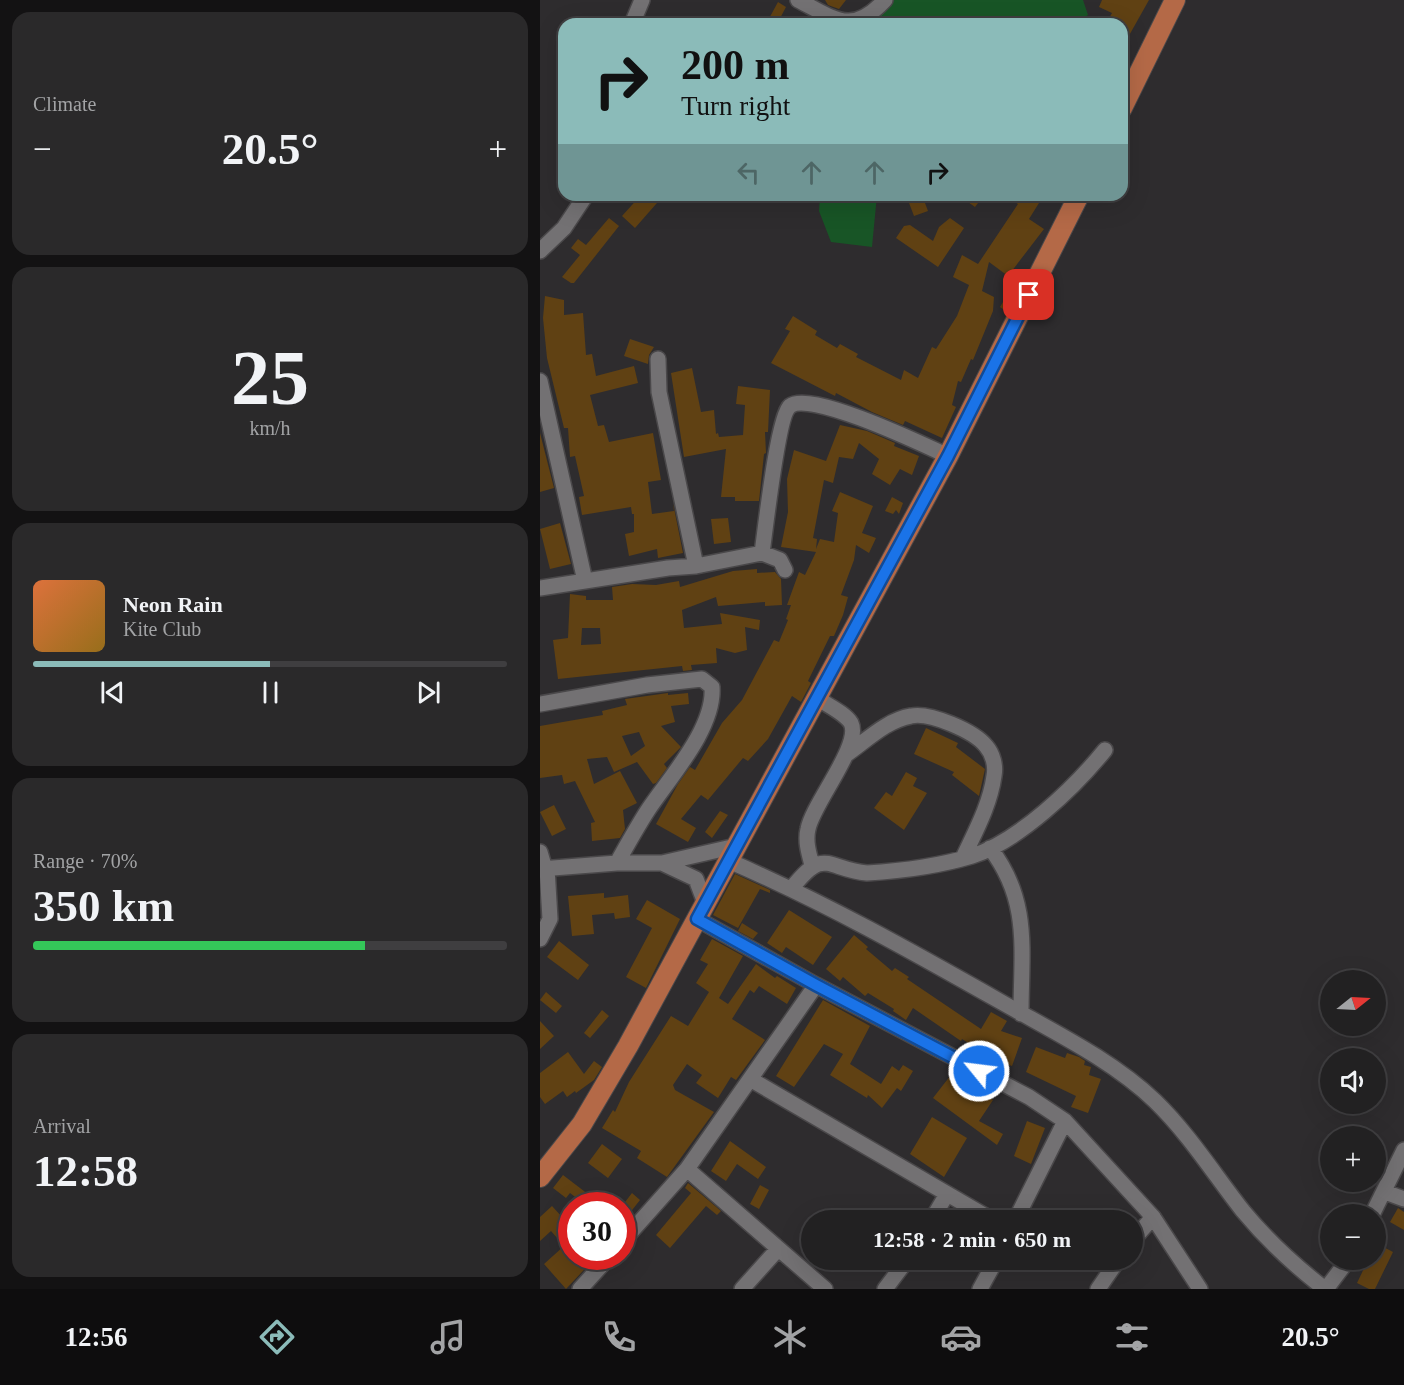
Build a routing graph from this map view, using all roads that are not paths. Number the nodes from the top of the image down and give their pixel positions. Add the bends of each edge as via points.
1 (642, 0) edge
2 (798, 0) edge
3 (885, 0) edge
4 (1175, 0) edge
5 (634, 18) edge
6 (836, 18) edge
7 (864, 18) edge
8 (1128, 96) edge
9 (582, 201) edge
10 (1076, 201) edge
11 (540, 251) edge
12 (658, 358) dead end
13 (540, 381) edge
14 (948, 456) junction
15 (762, 554) junction
16 (696, 566) junction
17 (785, 570) dead end
18 (585, 581) junction
19 (540, 588) edge
20 (817, 698) junction
21 (540, 704) edge
22 (1105, 750) dead end
23 (848, 754) junction
24 (990, 848) junction
25 (540, 852) edge
26 (733, 853) junction
27 (963, 858) junction
28 (617, 863) junction
29 (662, 863) junction
30 (812, 866) junction
31 (544, 869) edge
32 (792, 888) junction
33 (701, 911) junction
34 (540, 939) edge
35 (816, 985) junction
36 (1022, 1014) junction
37 (750, 1079) junction
38 (1065, 1121) junction
39 (1404, 1150) edge
40 (687, 1169) junction
41 (540, 1177) edge
42 (1386, 1190) edge
43 (1385, 1192) joint
44 (947, 1194) junction
45 (1404, 1199) edge
46 (1378, 1204) edge
47 (938, 1210) edge
48 (975, 1210) edge
49 (1020, 1210) edge
50 (1153, 1217) junction
51 (636, 1226) edge
52 (1143, 1228) edge
53 (778, 1249) junction
54 (597, 1270) edge
55 (899, 1270) edge
56 (990, 1270) edge
57 (1111, 1270) edge
58 (1340, 1270) edge
59 (580, 1289) edge
60 (742, 1289) edge
61 (825, 1289) edge
62 (885, 1289) edge
63 (980, 1289) edge
64 (1098, 1289) edge
65 (1200, 1289) edge
66 (1325, 1289) edge

1 - 5 street
2 - 6 street
3 - 7 street
4 - 8 main road
9 - 11 street via 564,228
10 - 14 main road
12 - 16 street via 659,392
13 - 18 street
14 - 15 street via 839,410 800,402 790,405 785,412
14 - 20 main road
15 - 16 street
15 - 17 street via 780,560
16 - 18 street
18 - 19 street
20 - 23 street via 850,720
20 - 26 main road
21 - 28 street via 702,679 712,687 707,717
22 - 24 street via 1060,799
23 - 27 street via 882,729 911,716 935,718 985,744 991,752 994,776 987,806
23 - 30 street via 812,815 807,840
24 - 27 street
24 - 36 street via 1008,874 1020,906
25 - 31 street
26 - 29 street
26 - 32 street
26 - 33 main road
27 - 30 street via 867,873 832,863
28 - 29 street
28 - 31 street
29 - 33 street via 696,879 703,891
30 - 32 street
31 - 34 street via 550,919
32 - 36 street
33 - 35 street
33 - 41 main road via 588,1114
35 - 37 street
35 - 38 street via 1029,1097
36 - 66 street via 1119,1073 1154,1100 1261,1231
37 - 40 street
37 - 44 street
38 - 49 street
38 - 50 street
39 - 42 street
40 - 51 street
40 - 53 street
43 - 45 street
43 - 46 street
44 - 47 street
44 - 48 street
50 - 52 street
50 - 65 street
53 - 60 street
53 - 61 street
54 - 59 street
55 - 62 street
56 - 63 street
57 - 64 street
58 - 66 street

